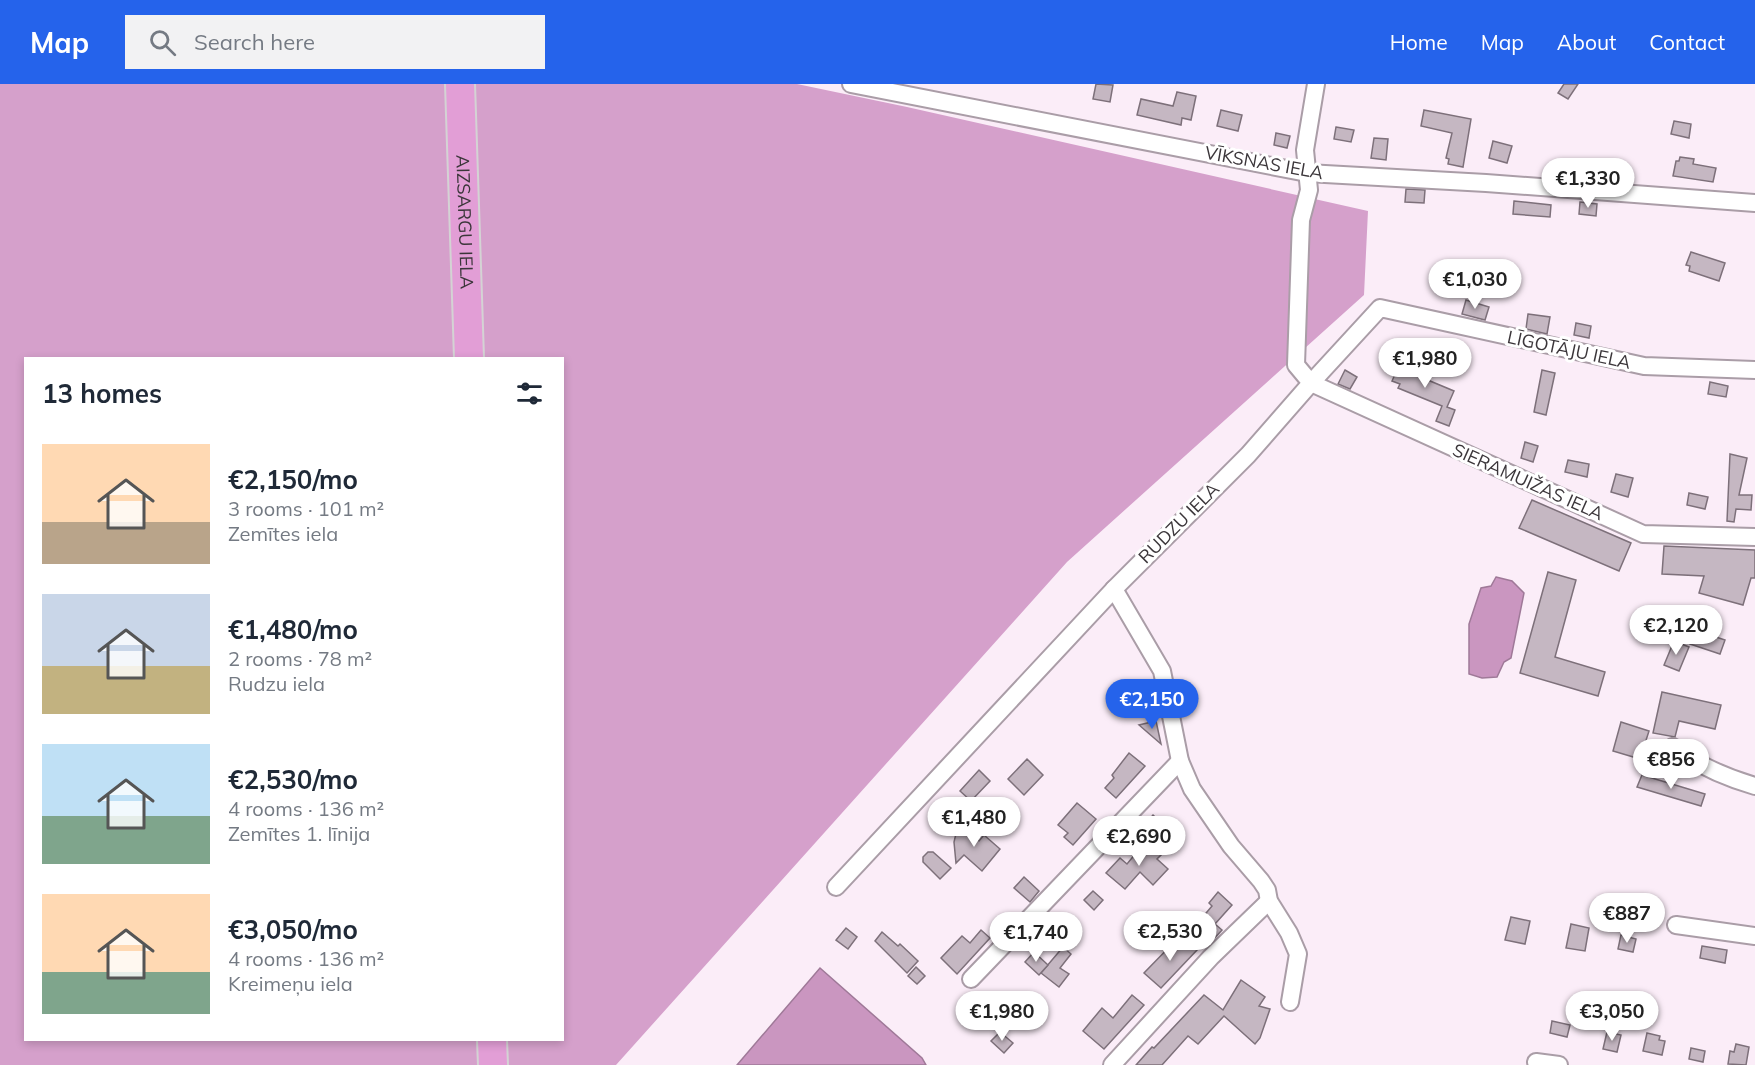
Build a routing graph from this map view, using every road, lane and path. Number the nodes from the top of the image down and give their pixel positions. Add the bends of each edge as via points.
1 (460, 84) edge
2 (851, 84) edge
3 (1316, 84) edge
4 (1307, 173) junction
5 (1755, 203) edge
6 (469, 357) edge
7 (1755, 370) edge
8 (1311, 383) junction
9 (1755, 537) edge
10 (1114, 589) junction
11 (1673, 747) dead end
12 (1180, 761) junction
13 (1755, 786) edge
14 (836, 887) dead end
15 (1269, 901) junction
16 (1676, 925) dead end
17 (1755, 936) edge
18 (971, 979) dead end
19 (1290, 1002) dead end
20 (492, 1041) edge
21 (1536, 1062) dead end
22 (492, 1065) edge
23 (1112, 1065) edge
24 (1559, 1065) edge

1 - 6 highway, AIZSARGU IELA
2 - 4 street, VĪKSNAS IELA
3 - 4 street via 1305,150
4 - 5 street, VĪKSNAS IELA
4 - 8 street via 1309,190 1301,220 1296,365
7 - 8 street, LĪGOTĀJU IELA via 1644,366 1380,309
8 - 9 street, SIERAMUIŽAS IELA via 1643,534
8 - 10 street, RUDZU IELA via 1248,454
10 - 12 street via 1161,671
10 - 14 street, RUDZU IELA
11 - 13 street via 1713,772
12 - 15 street via 1192,789 1231,846 1261,880
12 - 18 street
15 - 19 street via 1298,954
15 - 23 street via 1211,957
16 - 17 street
20 - 22 highway
21 - 24 street

